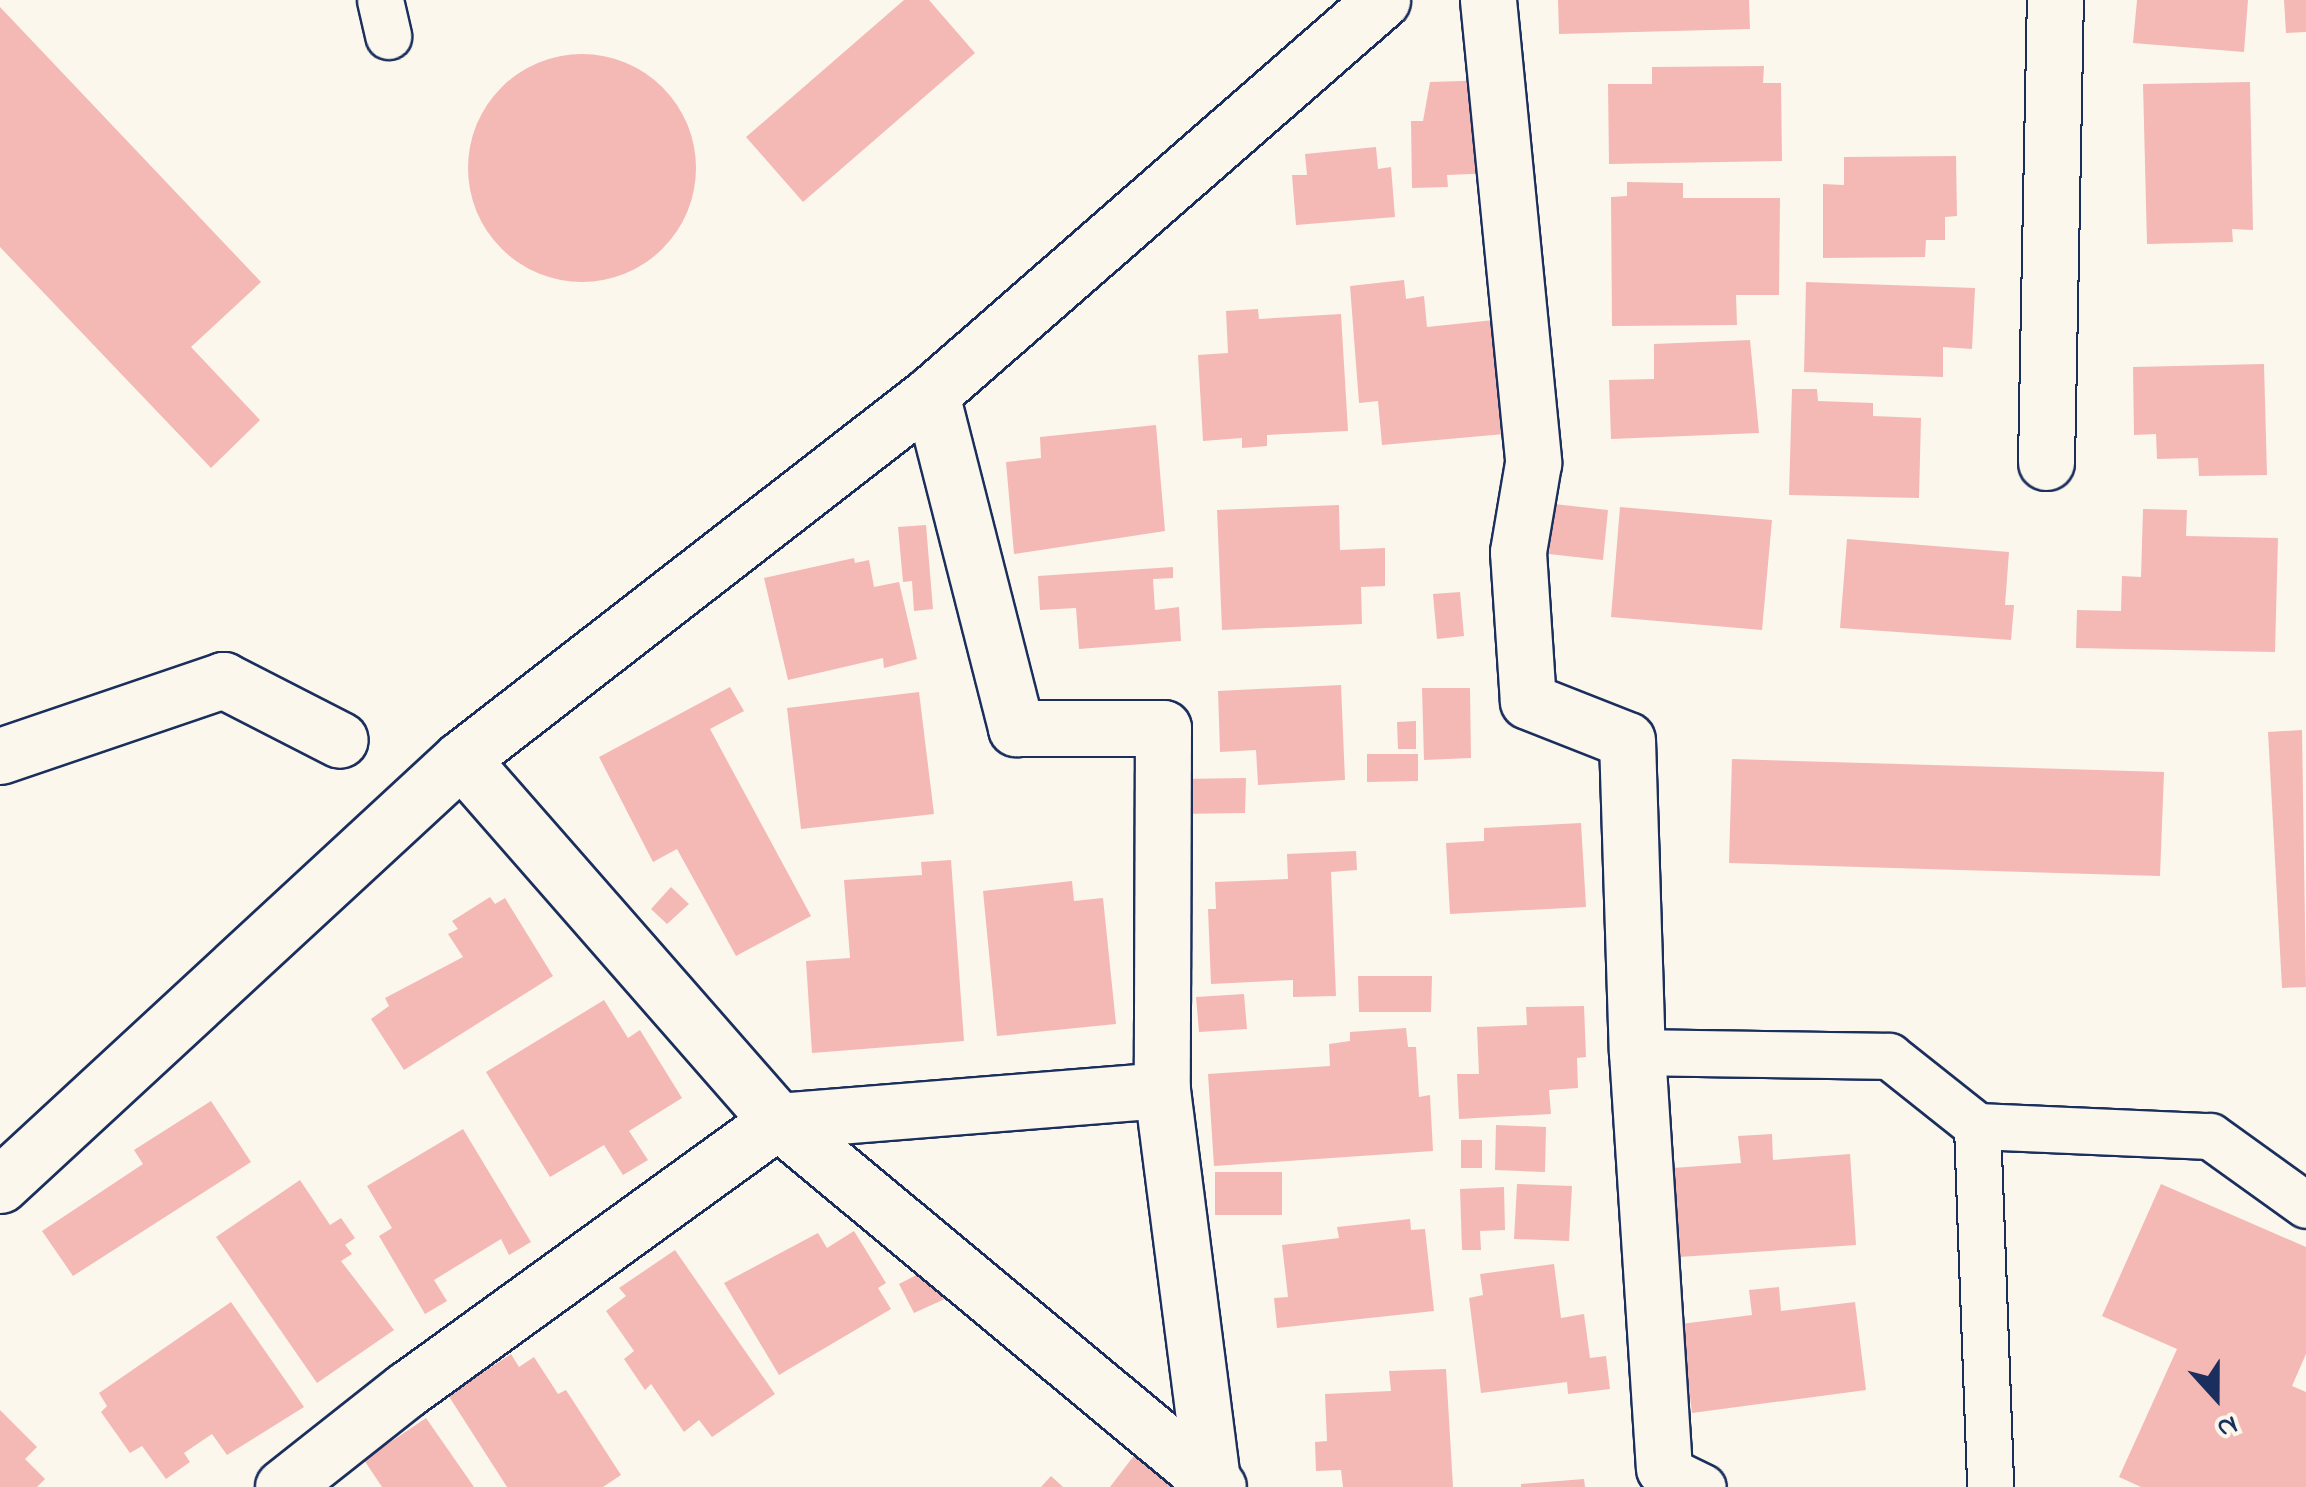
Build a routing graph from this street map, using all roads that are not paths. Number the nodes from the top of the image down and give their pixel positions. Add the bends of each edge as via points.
1 (1382, 0) edge
2 (1488, 0) edge
3 (2055, 0) edge
4 (930, 394) junction
5 (2046, 462) dead end
6 (340, 740) dead end
7 (0, 756) edge
8 (460, 759) junction
9 (1637, 1052) junction
10 (1162, 1090) junction
11 (778, 1121) junction
12 (1977, 1126) junction
13 (0, 1185) edge
14 (2306, 1205) edge
15 (1684, 1477) edge
16 (1215, 1484) edge
17 (284, 1487) edge
18 (1990, 1487) edge

1 - 4 street
2 - 9 street via 1533,463 1518,552 1528,700 1628,740
3 - 5 street
4 - 8 street
4 - 10 street via 1016,728 1163,728
6 - 7 street via 222,680
8 - 11 street
8 - 13 street
9 - 12 lane via 1890,1056
9 - 15 street
10 - 11 street
10 - 16 street
11 - 16 street
11 - 17 street
12 - 14 lane via 2210,1136
12 - 18 lane

